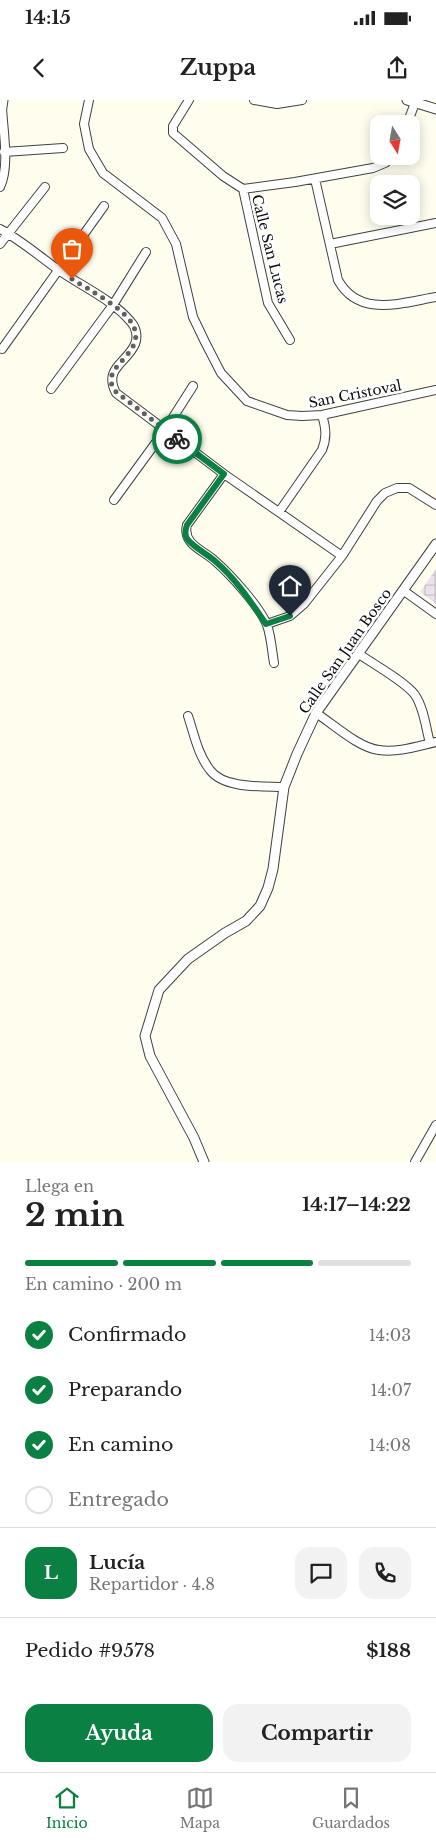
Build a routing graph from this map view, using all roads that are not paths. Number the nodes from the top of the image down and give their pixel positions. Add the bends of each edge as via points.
1 (89, 100) edge
2 (189, 100) edge
3 (254, 100) edge
4 (302, 100) edge
5 (411, 102) edge
6 (2, 105) edge
7 (436, 109) edge
8 (409, 115) edge
9 (63, 148) dead end
10 (4, 152) junction
11 (380, 165) edge
12 (315, 179) junction
13 (1, 183) edge
14 (45, 187) dead end
15 (243, 189) junction
16 (104, 206) dead end
17 (436, 223) edge
18 (0, 229) edge
19 (8, 233) junction
20 (0, 244) edge
21 (330, 244) junction
22 (146, 252) dead end
23 (58, 270) junction
24 (436, 297) edge
25 (113, 305) junction
26 (290, 340) dead end
27 (2, 349) dead end
28 (193, 386) dead end
29 (51, 389) dead end
30 (436, 390) edge
31 (322, 415) junction
32 (165, 430) junction
33 (224, 474) junction
34 (114, 500) dead end
35 (436, 505) edge
36 (279, 512) junction
37 (436, 544) edge
38 (342, 556) junction
39 (404, 591) junction
40 (436, 614) edge
41 (266, 624) junction
42 (359, 654) junction
43 (274, 663) dead end
44 (316, 713) junction
45 (188, 716) dead end
46 (433, 743) edge
47 (284, 787) junction
48 (436, 1125) edge
49 (204, 1162) edge
50 (415, 1162) edge

1 - 31 street, San Cristoval via 84,124 89,150 104,173 162,218 176,244 193,317 221,373 248,401 287,415
2 - 15 street via 173,133
3 - 4 street via 277,104
5 - 7 street
5 - 8 street
6 - 10 street
9 - 10 street
10 - 13 street
11 - 12 street
12 - 15 street
12 - 21 street
14 - 19 street
15 - 26 street, Calle San Lucas via 268,303
16 - 23 street
17 - 21 street
18 - 19 street
19 - 20 street
19 - 23 street
21 - 24 street via 338,280 345,292 359,301 375,306
22 - 25 street
23 - 25 street
23 - 27 street
25 - 29 street
25 - 32 street via 133,323 136,333 135,344 112,375 111,383 116,392
28 - 32 street
30 - 31 street, San Cristoval
31 - 36 street via 326,441
32 - 33 street
32 - 34 street
33 - 36 street
33 - 41 street via 185,532 187,539 215,561 248,596
35 - 38 street via 410,488 397,488 385,493
36 - 38 street
37 - 39 street, Calle San Juan Bosco
38 - 41 street via 304,604 290,616
39 - 40 street
39 - 42 street, Calle San Juan Bosco
41 - 43 street
42 - 44 street, Calle San Juan Bosco
42 - 46 street via 415,695
44 - 46 street via 364,746 378,750
44 - 47 street, Calle San Juan Bosco
45 - 47 street via 200,755 211,772 226,781 243,785
47 - 49 street, Calle San Juan Bosco via 273,869 260,906 246,921 188,959 159,990 146,1036 150,1056
48 - 50 street

